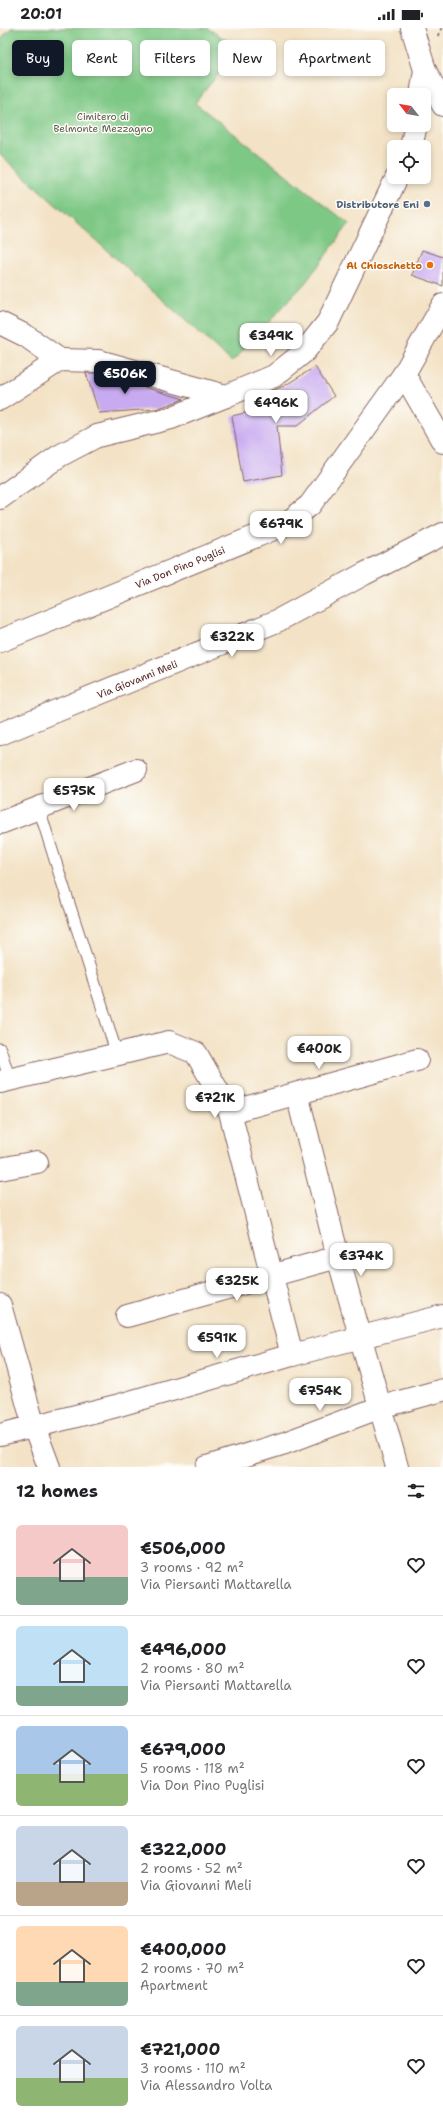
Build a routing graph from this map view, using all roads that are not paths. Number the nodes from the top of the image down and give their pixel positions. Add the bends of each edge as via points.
1 (412, 28) edge
2 (425, 70) junction
3 (422, 88) edge
4 (443, 105) edge
5 (394, 184) edge
6 (443, 305) edge
7 (0, 323) edge
8 (60, 360) junction
9 (404, 374) junction
10 (226, 396) junction
11 (0, 399) edge
12 (441, 432) edge
13 (0, 498) edge
14 (443, 534) edge
15 (0, 641) edge
16 (0, 734) edge
17 (136, 770) dead end
18 (39, 808) junction
19 (0, 823) edge
20 (0, 1049) edge
21 (117, 1055) junction
22 (417, 1060) dead end
23 (5, 1081) edge
24 (297, 1094) junction
25 (230, 1112) junction
26 (37, 1162) dead end
27 (0, 1169) edge
28 (338, 1257) junction
29 (273, 1274) junction
30 (0, 1305) edge
31 (127, 1316) dead end
32 (443, 1316) edge
33 (5, 1336) edge
34 (361, 1339) junction
35 (292, 1355) junction
36 (443, 1390) edge
37 (381, 1407) junction
38 (34, 1427) junction
39 (0, 1435) edge
40 (49, 1467) edge
41 (207, 1467) edge
42 (397, 1467) edge

1 - 2 street
2 - 3 street
2 - 4 street
5 - 10 street via 328,322 304,352 274,376
6 - 9 street, Via Don Pino Puglisi
7 - 8 street via 26,336
8 - 10 street via 100,361
8 - 11 street
9 - 12 street
9 - 15 street, Via Don Pino Puglisi via 310,504 286,524
10 - 13 street via 171,418 97,436 59,456
14 - 16 street, Via Giovanni Meli via 277,621
17 - 18 street
18 - 19 street
18 - 21 lane
20 - 23 lane
21 - 23 street
21 - 25 street via 169,1042 196,1053
22 - 24 street
24 - 25 street
24 - 28 street
25 - 29 street
26 - 27 street
28 - 29 street
28 - 34 street
29 - 31 street
29 - 35 street
30 - 33 street
32 - 34 street
33 - 38 street
34 - 35 street
34 - 37 street
35 - 38 street
36 - 37 street
37 - 41 street via 285,1443
37 - 42 street
38 - 39 street
38 - 40 street

